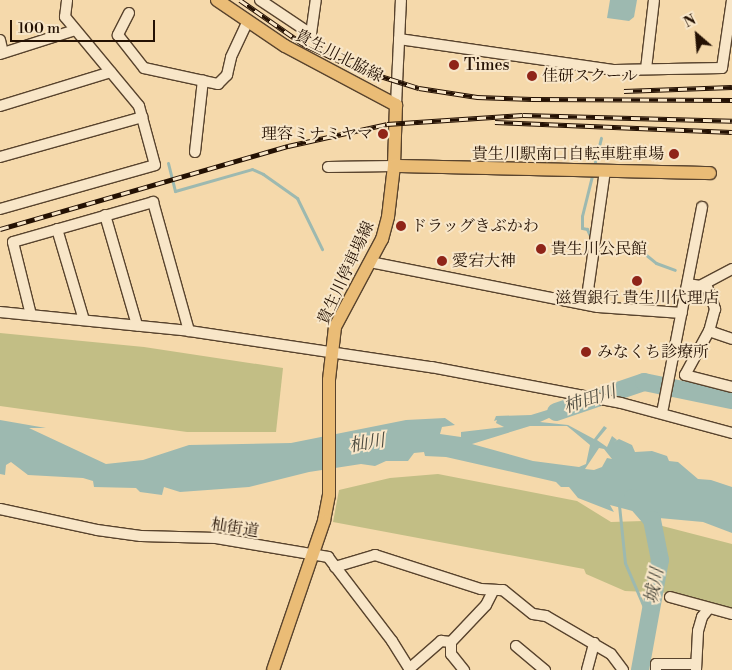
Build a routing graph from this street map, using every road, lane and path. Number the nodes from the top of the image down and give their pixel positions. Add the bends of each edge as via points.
1 (67, 0) edge
2 (217, 0) edge
3 (260, 0) edge
4 (316, 0) edge
5 (401, 0) edge
6 (654, 0) edge
7 (732, 0) edge
8 (129, 13) dead end
9 (248, 22) junction
10 (75, 30) junction
11 (399, 39) junction
12 (0, 40) edge
13 (2, 54) edge
14 (646, 70) junction
15 (111, 72) junction
16 (203, 80) junction
17 (396, 105) junction
18 (0, 106) edge
19 (142, 117) junction
20 (195, 152) dead end
21 (0, 157) edge
22 (394, 166) junction
23 (328, 167) dead end
24 (605, 170) junction
25 (710, 173) dead end
26 (702, 207) dead end
27 (0, 209) edge
28 (105, 215) junction
29 (57, 230) junction
30 (370, 262) junction
31 (732, 268) edge
32 (688, 284) junction
33 (706, 284) junction
34 (586, 304) junction
35 (0, 312) edge
36 (682, 314) junction
37 (31, 315) junction
38 (84, 320) junction
39 (137, 325) junction
40 (190, 331) junction
41 (709, 331) junction
42 (732, 339) edge
43 (332, 357) junction
44 (732, 387) edge
45 (662, 413) junction
46 (732, 434) edge
47 (0, 509) edge
48 (312, 555) junction
49 (335, 567) junction
50 (494, 591) junction
51 (670, 598) dead end
52 (709, 608) junction
53 (732, 614) edge
54 (451, 642) junction
55 (594, 643) junction
56 (516, 646) dead end
57 (696, 667) edge
58 (410, 669) edge
59 (273, 670) edge
60 (464, 670) edge
61 (545, 670) edge
62 (587, 670) edge
63 (623, 670) edge
64 (656, 670) edge

1 - 10 street via 65,17
2 - 9 main road, 貴生川北脇線
3 - 4 street via 311,34
5 - 11 street
6 - 14 street
7 - 14 street via 722,68
8 - 16 street via 118,35 144,68
9 - 16 street via 231,57 228,75 218,84
9 - 17 main road, 貴生川北脇線 via 285,46
10 - 13 street
10 - 15 street
11 - 14 street via 604,69
11 - 17 street
12 - 13 street
15 - 18 street
15 - 19 street via 139,106
16 - 20 street
17 - 22 main road
19 - 21 street
19 - 27 street via 155,165
22 - 23 street
22 - 24 main road
22 - 30 main road, 貴生川停車場線 via 388,218
24 - 25 main road
24 - 34 street
26 - 32 street
28 - 29 street
28 - 39 street
28 - 40 street via 152,202
29 - 37 street via 13,242
29 - 38 street
30 - 34 street
30 - 43 main road, 貴生川停車場線 via 335,327
31 - 33 street
32 - 33 street
32 - 36 street
33 - 41 street via 715,309
34 - 36 street via 626,311
35 - 37 street
36 - 45 street
37 - 38 street
38 - 39 street
39 - 40 street
40 - 43 street
41 - 42 street
41 - 44 street via 685,375
43 - 45 street via 566,391
43 - 48 main road, 貴生川停車場線 via 330,476 324,521
45 - 46 street
47 - 48 street, 杣街道 via 88,529 141,536 216,538
48 - 49 street, 杣街道 via 328,557
48 - 59 main road, 貴生川停車場線
49 - 50 street via 376,555
49 - 58 street, 杣街道
50 - 54 street via 486,605
50 - 55 street via 507,591 533,614 546,616
51 - 52 street
52 - 53 street
52 - 57 street via 698,631
54 - 58 street via 441,641
54 - 60 street via 451,654
55 - 62 street
55 - 63 street via 616,658
56 - 61 street
57 - 64 street via 656,664

